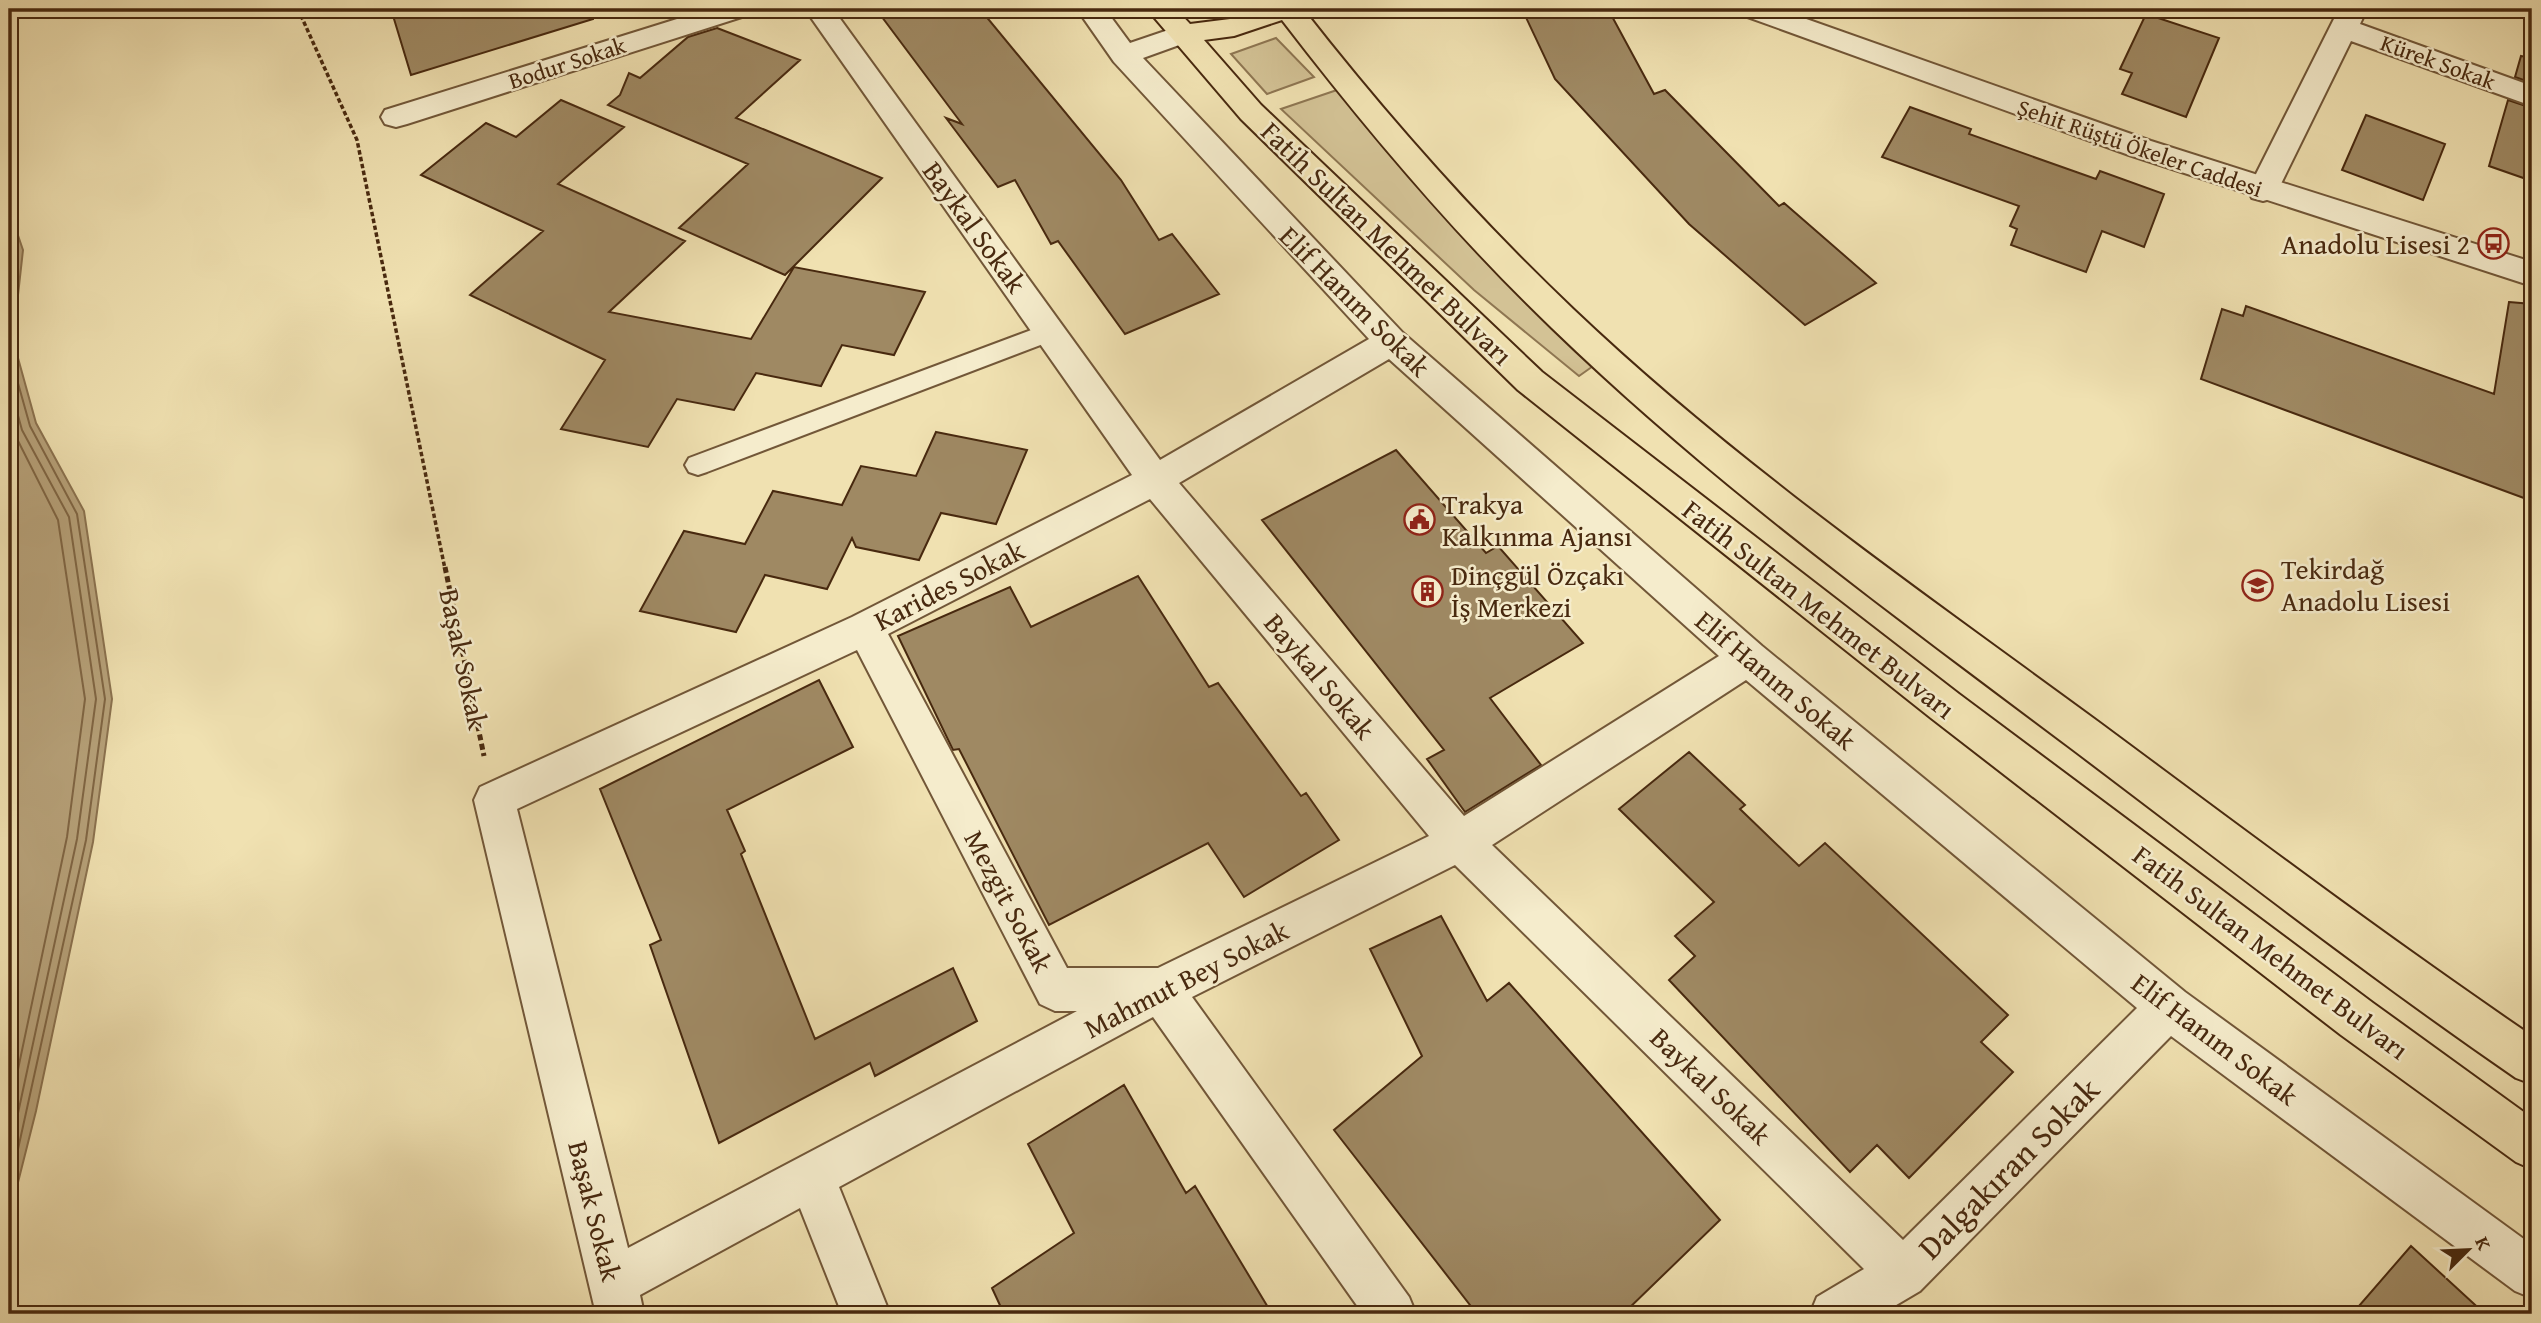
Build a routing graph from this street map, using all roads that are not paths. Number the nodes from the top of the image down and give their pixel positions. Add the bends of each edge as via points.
1 (738, 9) edge
2 (819, 9) edge
3 (1090, 9) edge
4 (1286, 9) edge
5 (1752, 9) edge
6 (2348, 18) edge
7 (1172, 22) edge
8 (1124, 55) junction
9 (2532, 96) edge
10 (396, 117) dead end
11 (2263, 190) junction
12 (2532, 274) edge
13 (1050, 332) junction
14 (1391, 342) junction
15 (698, 465) dead end
16 (1155, 480) junction
17 (865, 628) junction
18 (1748, 658) junction
19 (494, 800) joint
20 (1460, 842) junction
21 (1160, 990) junction
22 (2169, 1007) junction
23 (2532, 1062) edge
24 (2532, 1146) edge
25 (811, 1177) junction
26 (1903, 1274) junction
27 (2532, 1274) edge
28 (616, 1298) edge
29 (866, 1314) edge
30 (1392, 1314) edge
31 (1834, 1314) edge

1 - 10 street, Bodur Sokak
2 - 13 street, Baykal Sokak
3 - 8 street, Elif Hanım Sokak
4 - 7 main road via 1234,27
4 - 23 main road, Fatih Sultan Mehmet Bulvarı via 1358,100 1466,219 1565,320 1662,409 1942,630 2440,1000
5 - 11 street, Şehit Rüştü Ökeler Caddesi via 1890,62
6 - 9 street, Kürek Sokak
6 - 11 street
7 - 8 street
7 - 24 main road, Fatih Sultan Mehmet Bulvarı via 1260,121 1530,381 1956,714
8 - 14 street, Elif Hanım Sokak
11 - 12 street, Şehit Rüştü Ökeler Caddesi
13 - 15 lane
13 - 16 street, Baykal Sokak
14 - 16 street, Karides Sokak
14 - 18 street, Elif Hanım Sokak
16 - 17 street, Karides Sokak
16 - 20 street, Baykal Sokak
17 - 19 street, Karides Sokak
17 - 21 street, Mezgit Sokak via 1055,989
18 - 20 street, Mahmut Bey Sokak
18 - 22 street, Elif Hanım Sokak
19 - 28 street, Başak Sokak
20 - 21 street, Mahmut Bey Sokak
20 - 26 street, Baykal Sokak
21 - 25 street, Mahmut Bey Sokak
21 - 30 street
22 - 26 street, Dalgakıran Sokak
22 - 27 street, Elif Hanım Sokak
25 - 28 street, Mahmut Bey Sokak
25 - 29 street
26 - 31 street, Dalgakıran Sokak

